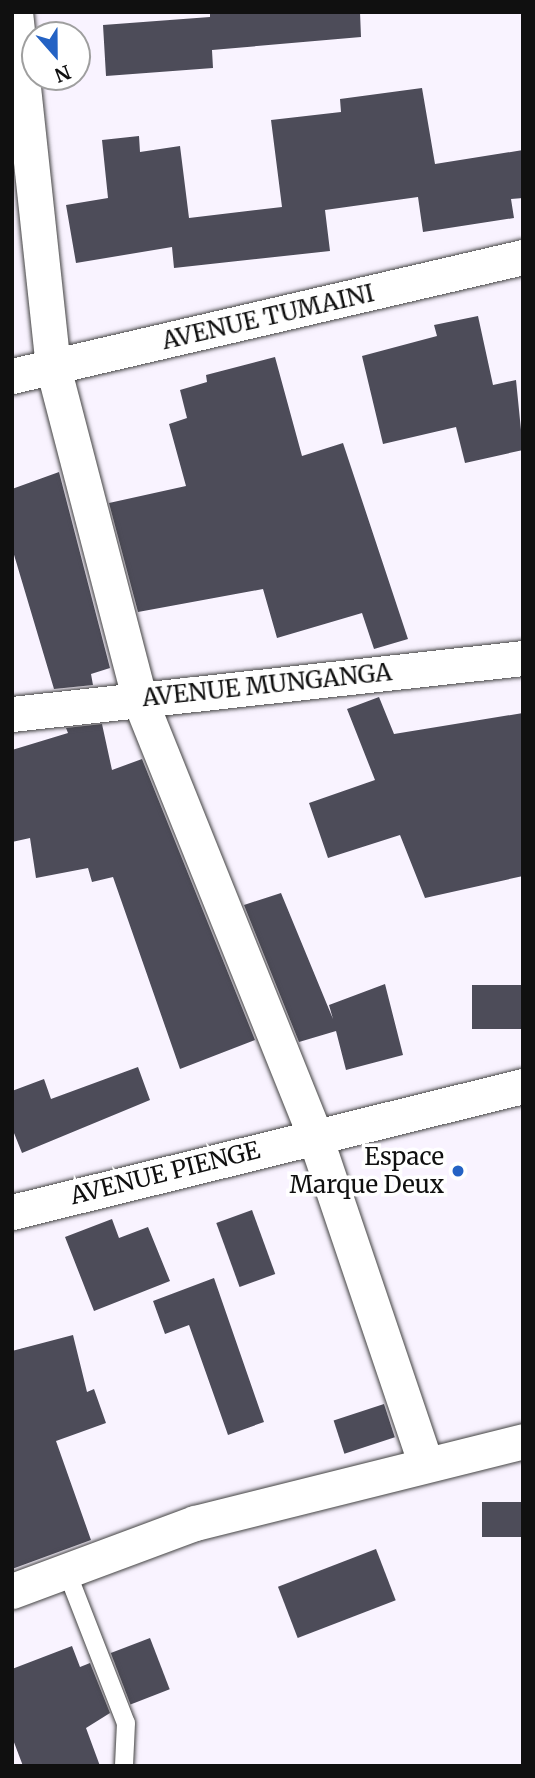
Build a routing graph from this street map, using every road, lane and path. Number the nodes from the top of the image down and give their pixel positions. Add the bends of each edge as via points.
1 (15, 12) edge
2 (523, 257) edge
3 (53, 367) junction
4 (12, 376) edge
5 (523, 658) edge
6 (139, 698) junction
7 (12, 714) edge
8 (523, 1086) edge
9 (314, 1134) junction
10 (12, 1212) edge
11 (523, 1441) edge
12 (426, 1465) junction
13 (67, 1572) junction
14 (12, 1591) edge
15 (124, 1766) edge

1 - 3 street
2 - 3 street, AVENUE TUMAINI
3 - 4 street, AVENUE TUMAINI
3 - 6 street
5 - 6 street, AVENUE MUNGANGA
6 - 7 street, AVENUE MUNGANGA
6 - 9 street
8 - 9 street, AVENUE PIENGE
9 - 10 street, AVENUE PIENGE
9 - 12 street
11 - 12 street
12 - 13 street via 195,1522
13 - 14 street
13 - 15 lane via 126,1723

